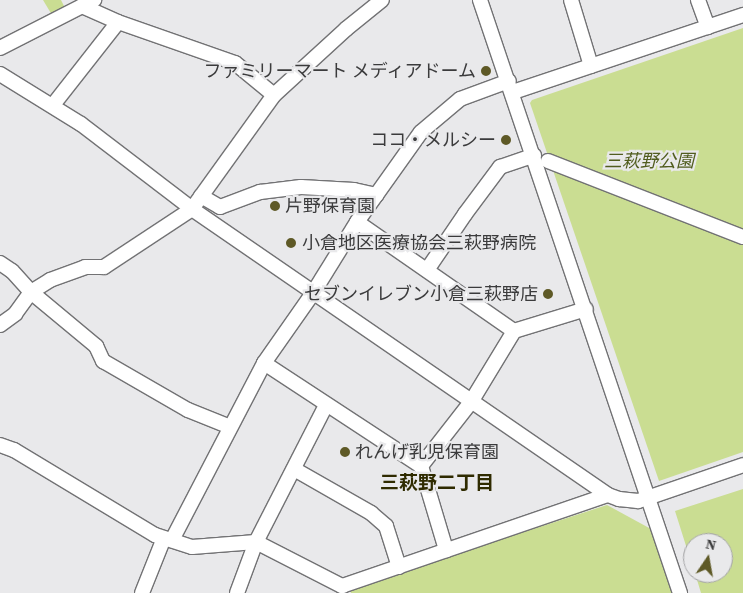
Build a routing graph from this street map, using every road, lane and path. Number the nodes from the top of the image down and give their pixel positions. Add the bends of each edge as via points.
1 (382, 0) edge
2 (480, 0) edge
3 (571, 0) edge
4 (698, 0) edge
5 (88, 3) edge
6 (743, 15) edge
7 (118, 22) junction
8 (708, 27) junction
9 (0, 48) edge
10 (591, 66) junction
11 (0, 74) edge
12 (511, 86) junction
13 (274, 95) junction
14 (53, 105) junction
15 (534, 155) junction
16 (548, 161) dead end
17 (376, 195) junction
18 (202, 196) junction
19 (192, 209) junction
20 (358, 222) junction
21 (743, 237) edge
22 (0, 263) edge
23 (427, 270) junction
24 (31, 292) junction
25 (313, 293) junction
26 (586, 309) junction
27 (0, 325) edge
28 (514, 331) junction
29 (264, 363) junction
30 (471, 402) junction
31 (326, 405) junction
32 (230, 427) junction
33 (0, 445) edge
34 (743, 465) edge
35 (422, 466) junction
36 (294, 469) junction
37 (608, 495) junction
38 (648, 499) junction
39 (168, 539) junction
40 (256, 542) junction
41 (446, 550) junction
42 (399, 567) junction
43 (343, 589) edge
44 (142, 593) edge
45 (238, 593) edge
46 (680, 593) edge

1 - 13 street
2 - 12 street
3 - 10 street
4 - 8 street
5 - 7 street
5 - 9 street
6 - 8 street
7 - 13 street via 235,63
7 - 14 street
8 - 10 street
10 - 12 street
11 - 14 street
12 - 15 street
12 - 17 street via 460,99 421,132
13 - 18 street
14 - 19 street
15 - 23 street via 500,167
15 - 26 street
16 - 21 street
17 - 18 street via 354,190 301,187 260,192 220,207
17 - 20 street
18 - 19 street
19 - 24 street via 104,267 84,267 50,280
19 - 25 street
20 - 23 street
20 - 25 street
22 - 24 street
23 - 28 street
24 - 27 street via 15,314
24 - 32 street via 96,346 103,361 188,410
25 - 29 street
25 - 30 street
26 - 28 street
26 - 38 street
28 - 30 street
29 - 31 street
29 - 32 street
30 - 35 street
30 - 37 street
31 - 35 street
31 - 36 street
32 - 39 street
33 - 39 street
34 - 38 street
35 - 41 street
36 - 40 street
36 - 42 street via 371,513 386,526
37 - 38 street via 629,501
37 - 41 street
38 - 46 street
39 - 40 street via 192,547
39 - 44 street
40 - 43 street
40 - 45 street
41 - 42 street
42 - 43 street

